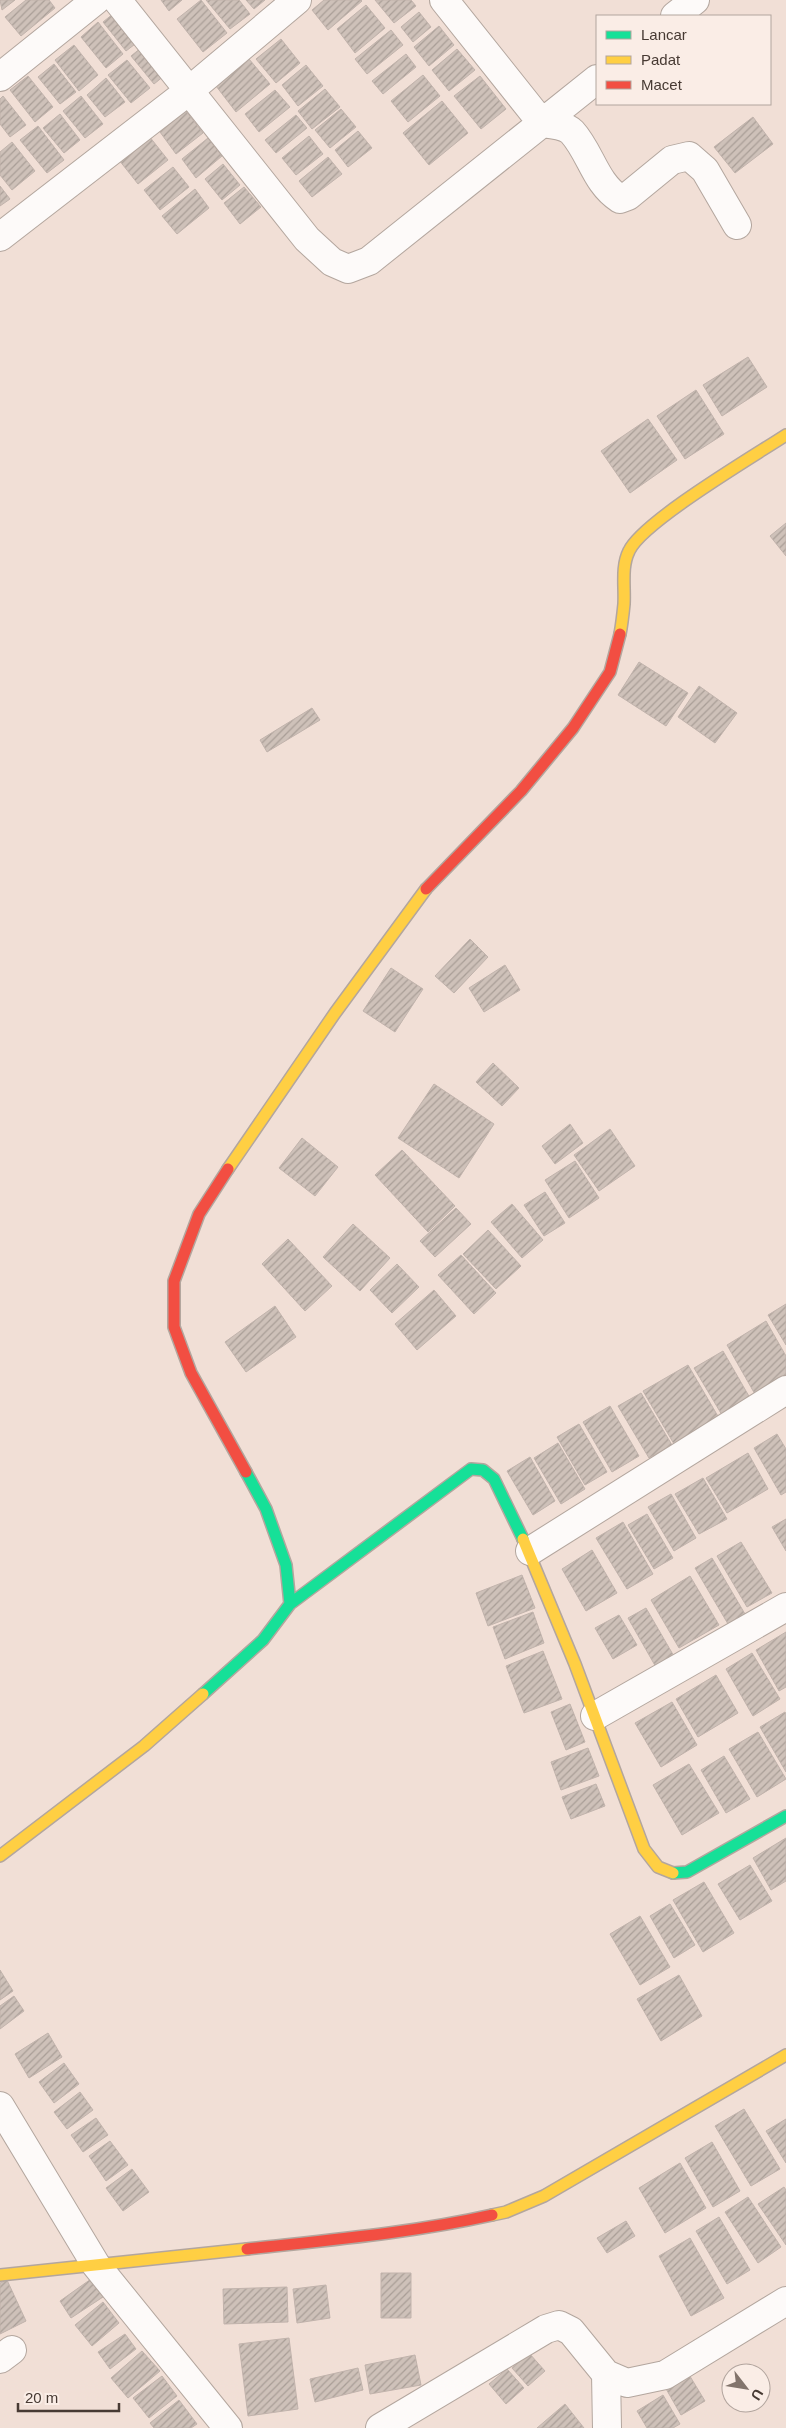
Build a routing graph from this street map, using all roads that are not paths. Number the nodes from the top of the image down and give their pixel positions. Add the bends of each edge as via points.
1 (96, 0) edge
2 (117, 0) edge
3 (297, 0) edge
4 (444, 0) edge
5 (695, 0) edge
6 (676, 15) edge
7 (0, 77) edge
8 (596, 80) edge
9 (190, 90) junction
10 (542, 123) junction
11 (737, 225) dead end
12 (0, 237) edge
13 (786, 435) edge
14 (786, 1390) edge
15 (530, 1551) junction
16 (290, 1604) junction
17 (786, 1608) edge
18 (595, 1716) junction
19 (786, 1816) edge
20 (0, 1856) edge
21 (786, 2054) edge
22 (0, 2106) edge
23 (96, 2265) junction
24 (0, 2275) edge
25 (786, 2301) edge
26 (606, 2374) junction
27 (228, 2428) edge
28 (380, 2428) edge
29 (607, 2428) edge

1 - 7 street
2 - 9 street
3 - 9 street
4 - 10 street
5 - 6 street
8 - 10 street
9 - 10 street via 308,240 332,262 348,270 369,261
9 - 12 street
10 - 11 street via 571,131 608,191 620,199 672,160 689,156 705,170
13 - 16 street via 639,536 629,550 624,566 620,638 610,672 573,728 521,791 432,881 318,1036 199,1214 174,1281 174,1327 191,1373 266,1509 286,1565
14 - 15 street
15 - 16 street via 491,1474 481,1468 471,1469
15 - 18 street
16 - 20 street via 263,1640 144,1746
17 - 18 street
18 - 19 street via 644,1849 658,1867 674,1873 687,1872
21 - 23 street via 544,2196 506,2212 461,2222 349,2238
22 - 23 street
23 - 24 street
23 - 27 street
25 - 26 street via 665,2375 627,2383
26 - 28 street via 571,2331 559,2325 546,2329
26 - 29 street

